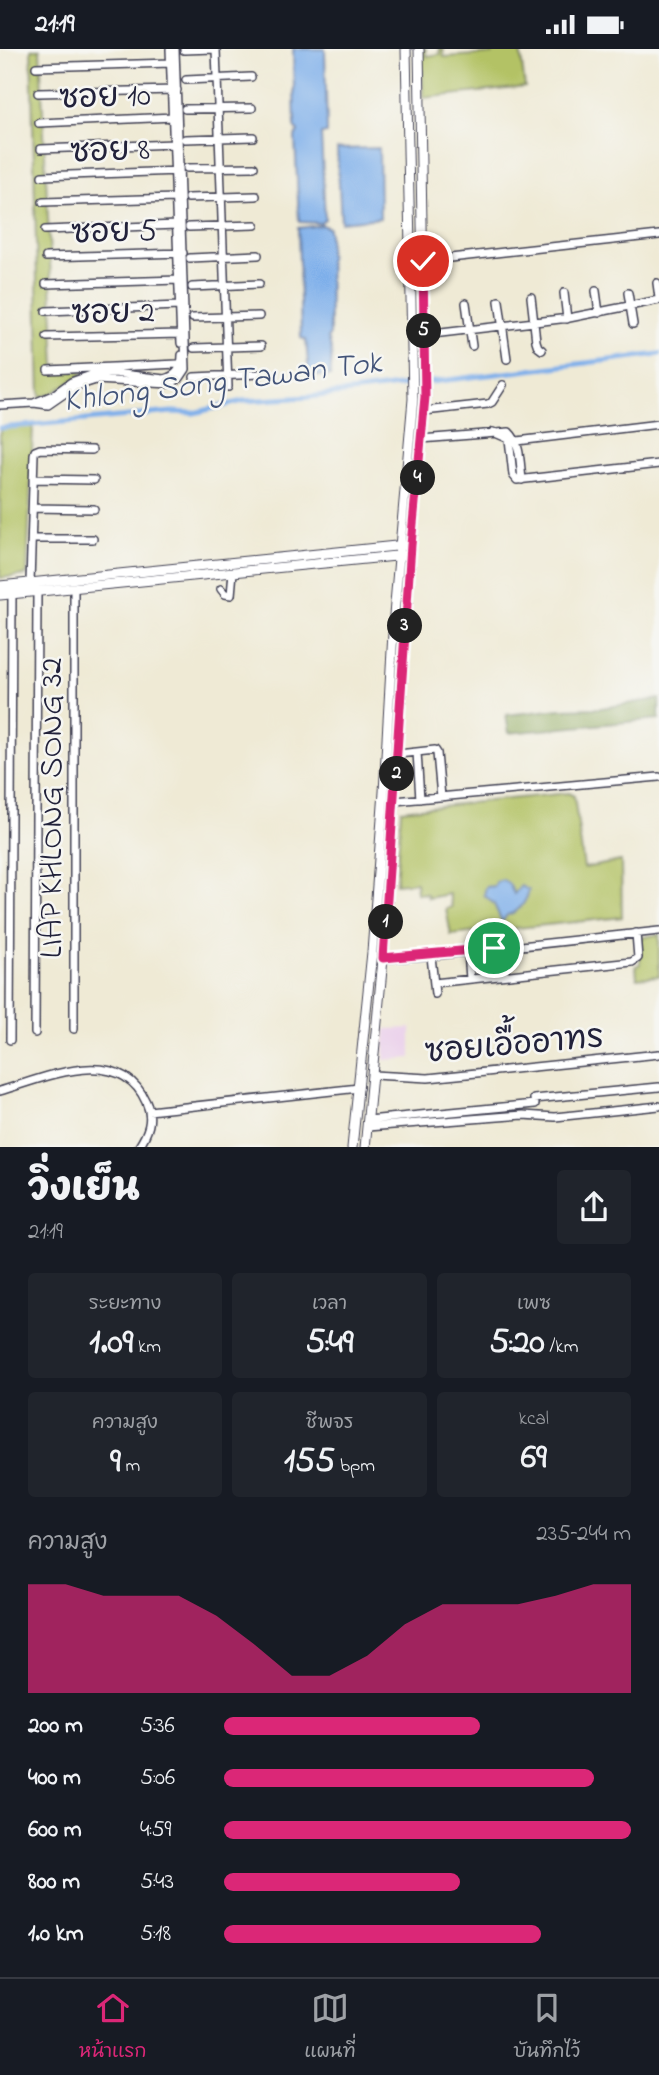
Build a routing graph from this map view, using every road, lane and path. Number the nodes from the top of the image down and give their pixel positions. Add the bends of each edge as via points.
1 (170, 49) edge
2 (215, 49) edge
3 (406, 49) edge
4 (419, 49) edge
5 (179, 50) edge
6 (171, 63) junction
7 (36, 67) dead end
8 (251, 77) dead end
9 (217, 78) junction
10 (186, 80) dead end
11 (175, 90) junction
12 (38, 93) dead end
13 (252, 107) dead end
14 (185, 109) dead end
15 (219, 109) junction
16 (174, 117) junction
17 (39, 123) dead end
18 (253, 137) dead end
19 (220, 138) junction
20 (185, 139) dead end
21 (174, 144) junction
22 (41, 149) dead end
23 (254, 167) dead end
24 (221, 168) junction
25 (181, 170) junction
26 (42, 176) dead end
27 (256, 196) dead end
28 (221, 197) junction
29 (176, 198) junction
30 (188, 198) dead end
31 (44, 202) dead end
32 (177, 225) junction
33 (255, 225) dead end
34 (222, 226) junction
35 (189, 227) dead end
36 (45, 230) dead end
37 (659, 235) edge
38 (181, 253) junction
39 (258, 255) dead end
40 (46, 257) dead end
41 (223, 257) junction
42 (190, 258) dead end
43 (423, 261) junction
44 (179, 280) junction
45 (657, 283) dead end
46 (46, 284) dead end
47 (259, 284) dead end
48 (224, 286) junction
49 (192, 287) dead end
50 (596, 291) dead end
51 (564, 293) dead end
52 (628, 293) dead end
53 (531, 297) dead end
54 (659, 299) edge
55 (499, 301) dead end
56 (467, 303) dead end
57 (180, 306) junction
58 (630, 307) junction
59 (46, 311) dead end
60 (599, 313) junction
61 (259, 316) dead end
62 (225, 317) junction
63 (193, 318) dead end
64 (567, 319) junction
65 (534, 323) junction
66 (633, 324) dead end
67 (502, 326) junction
68 (470, 330) junction
69 (181, 334) junction
70 (424, 335) junction
71 (47, 337) dead end
72 (261, 346) dead end
73 (226, 347) junction
74 (472, 347) dead end
75 (194, 348) dead end
76 (542, 350) dead end
77 (507, 359) dead end
78 (178, 364) dead end
79 (48, 370) dead end
80 (116, 374) junction
81 (260, 374) dead end
82 (227, 376) junction
83 (194, 377) dead end
84 (503, 385) dead end
85 (228, 387) dead end
86 (0, 405) edge
87 (424, 411) junction
88 (659, 424) edge
89 (421, 439) junction
90 (513, 441) junction
91 (92, 450) dead end
92 (659, 464) edge
93 (33, 479) junction
94 (94, 480) dead end
95 (33, 508) junction
96 (94, 509) dead end
97 (32, 539) junction
98 (93, 540) dead end
99 (401, 545) junction
100 (411, 550) junction
101 (384, 552) junction
102 (159, 569) junction
103 (398, 569) junction
104 (233, 572) junction
105 (161, 580) junction
106 (0, 586) edge
107 (33, 587) junction
108 (74, 588) junction
109 (221, 589) dead end
110 (12, 593) junction
111 (0, 595) edge
112 (417, 752) junction
113 (398, 754) junction
114 (659, 777) edge
115 (441, 797) junction
116 (420, 799) junction
117 (395, 801) junction
118 (384, 802) junction
119 (659, 931) edge
120 (636, 933) junction
121 (468, 951) junction
122 (431, 955) junction
123 (383, 958) junction
124 (470, 979) junction
125 (434, 983) junction
126 (435, 994) dead end
127 (75, 1028) dead end
128 (35, 1033) dead end
129 (10, 1040) dead end
130 (659, 1054) edge
131 (373, 1075) junction
132 (659, 1087) edge
133 (359, 1088) junction
134 (0, 1091) edge
135 (522, 1104) junction
136 (659, 1106) edge
137 (149, 1111) junction
138 (464, 1111) junction
139 (523, 1115) junction
140 (465, 1120) junction
141 (368, 1123) junction
142 (138, 1147) edge
143 (352, 1147) edge
144 (365, 1147) edge

1 - 6 street
2 - 5 street
2 - 9 street
3 - 99 main road via 414,371
4 - 43 main road
5 - 11 street
6 - 7 street
6 - 11 street
8 - 9 street
9 - 10 street
9 - 15 street
11 - 12 street
11 - 16 street
11 - 25 street
13 - 15 street
14 - 15 street
15 - 19 street
16 - 17 street, ซอย 10
16 - 21 street
18 - 19 street
19 - 20 street
19 - 24 street
21 - 22 street
21 - 25 street
23 - 24 street, ซอย 8
24 - 25 street, ซอย 8
24 - 28 street
25 - 26 street, ซอย 8
25 - 29 street
25 - 38 street
27 - 28 street
28 - 30 street
28 - 34 street
29 - 31 street
29 - 32 street
32 - 36 street
32 - 38 street
33 - 34 street
34 - 35 street
34 - 41 street
37 - 43 street
38 - 40 street, ซอย 5
38 - 44 street
38 - 80 street via 187,363 183,374 164,384
39 - 41 street
41 - 42 street
41 - 48 street
43 - 70 main road
44 - 46 street
44 - 57 street
45 - 54 street
47 - 48 street
48 - 49 street
48 - 62 street
50 - 60 street
51 - 64 street
52 - 58 street
53 - 65 street
54 - 58 street
55 - 67 street
56 - 68 street
57 - 59 street
57 - 69 street
58 - 60 street
58 - 66 street
60 - 64 street
61 - 62 street
62 - 63 street
62 - 73 street
64 - 65 street
65 - 67 street
65 - 76 street
67 - 68 street
67 - 77 street
68 - 70 street
68 - 74 street
69 - 71 street, ซอย 2
69 - 80 street via 181,365 172,377
70 - 87 main road
72 - 73 street
73 - 75 street
73 - 82 street
78 - 80 street
79 - 80 street
80 - 86 street via 91,375 34,403
81 - 82 street
82 - 83 street
82 - 85 street
84 - 87 street via 488,404
87 - 89 main road
88 - 90 street
89 - 90 street via 492,432
89 - 100 main road
90 - 92 street via 517,480
91 - 93 street via 35,450
93 - 94 street
93 - 95 street
95 - 96 street
95 - 97 street
97 - 98 street
97 - 107 street
99 - 100 main road
99 - 101 main road
99 - 101 main road
99 - 103 main road
100 - 113 main road
101 - 102 main road
101 - 103 main road
101 - 104 main road
102 - 105 main road
102 - 107 main road
103 - 118 main road
104 - 105 main road
104 - 109 street via 230,595
105 - 108 main road
106 - 107 main road
107 - 108 main road
107 - 110 main road
107 - 128 street
108 - 127 street, LIAP KHLONG SONG 32
110 - 111 main road
110 - 129 street
112 - 113 street
112 - 115 street via 437,753
112 - 116 street
113 - 117 main road
114 - 115 street
115 - 116 street
116 - 117 street
117 - 118 main road
117 - 123 main road
118 - 133 main road
119 - 120 street
120 - 121 street
120 - 124 street via 638,958 632,962
121 - 122 street
121 - 124 street
122 - 123 street
122 - 125 street
123 - 131 main road
124 - 125 street
125 - 126 street
130 - 131 street, ซอยเอื้ออาทร via 428,1077
131 - 141 main road
132 - 135 street
133 - 137 street
133 - 143 main road
134 - 137 street via 59,1072 105,1070 119,1073 140,1088
135 - 138 street
135 - 139 street
136 - 139 street via 555,1117
137 - 142 street via 149,1131
138 - 140 street
138 - 141 street
139 - 140 street
140 - 141 street
141 - 144 main road

